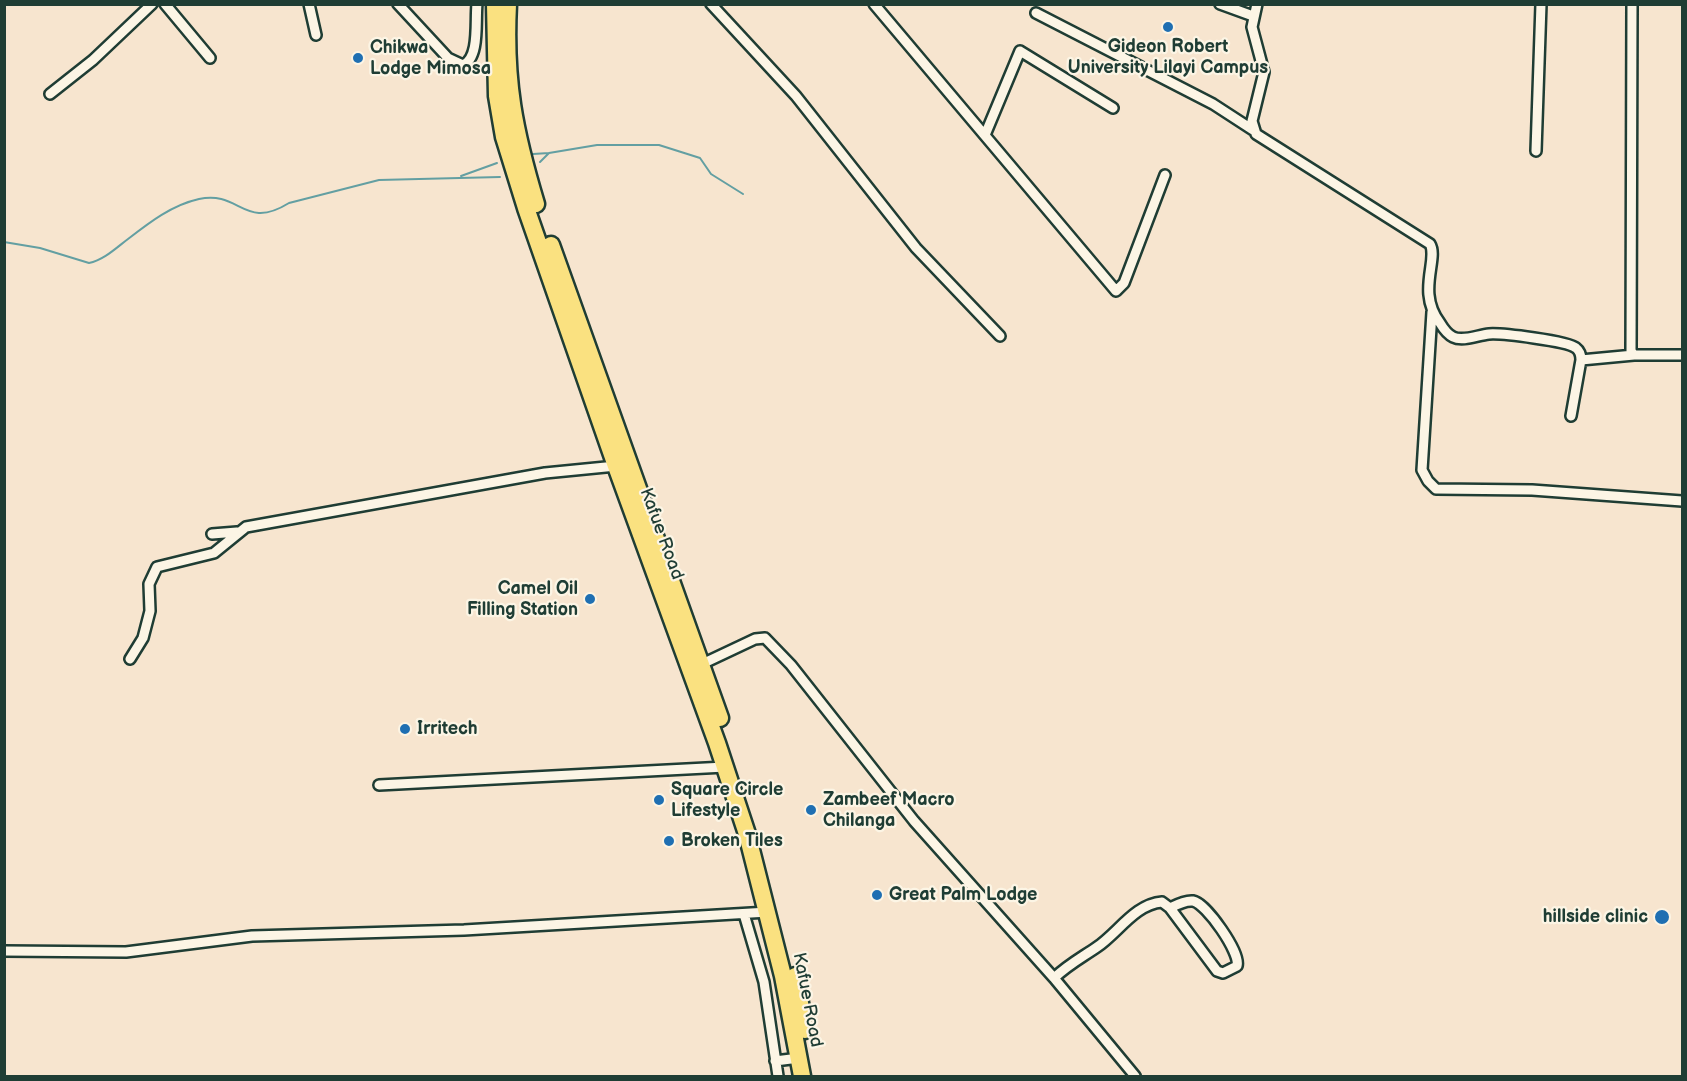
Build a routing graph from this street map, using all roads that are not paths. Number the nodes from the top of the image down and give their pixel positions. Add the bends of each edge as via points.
1 (152, 4) edge
2 (165, 4) edge
3 (309, 4) edge
4 (398, 4) edge
5 (477, 4) edge
6 (495, 4) edge
7 (508, 4) edge
8 (711, 4) edge
9 (874, 4) edge
10 (1220, 4) edge
11 (1257, 4) edge
12 (1541, 4) edge
13 (1632, 4) edge
14 (1036, 13) dead end
15 (1253, 16) junction
16 (316, 34) dead end
17 (210, 58) dead end
18 (50, 94) dead end
19 (1113, 108) dead end
20 (1253, 130) junction
21 (985, 135) junction
22 (1536, 151) dead end
23 (1165, 175) dead end
24 (1432, 311) junction
25 (1000, 336) dead end
26 (1634, 355) junction
27 (1683, 355) edge
28 (1581, 360) junction
29 (1571, 416) dead end
30 (616, 466) junction
31 (1683, 501) edge
32 (237, 532) junction
33 (212, 534) dead end
34 (130, 659) dead end
35 (702, 664) junction
36 (725, 767) junction
37 (380, 785) dead end
38 (1170, 908) junction
39 (768, 912) junction
40 (744, 914) junction
41 (4, 951) edge
42 (1054, 978) junction
43 (799, 1058) junction
44 (775, 1061) junction
45 (778, 1077) edge
46 (801, 1077) edge
47 (812, 1077) edge
48 (1135, 1077) edge

1 - 18 street
2 - 17 street
3 - 16 street
4 - 5 street via 448,58 463,65 473,54
6 - 30 highway, Kafue Road via 497,96 504,137
7 - 35 highway, Kafue Road via 507,74 521,154
8 - 25 street via 796,96 916,248
9 - 21 street
10 - 15 street
11 - 15 street
12 - 22 street
13 - 26 street
14 - 20 street via 1213,104
15 - 20 street via 1253,35 1264,72
19 - 21 street via 1020,51
20 - 24 street via 1263,141 1431,245 1427,279
21 - 23 street via 1116,291 1124,283
24 - 28 street via 1454,338 1495,334 1562,342 1578,350
24 - 31 street via 1422,470 1436,489 1532,490
26 - 27 street
26 - 28 street
28 - 29 street
30 - 32 street via 535,475 250,526
30 - 36 highway, Kafue Road
32 - 33 street
32 - 34 street via 214,553 157,567 149,584 150,611 143,638
35 - 42 street via 765,638 791,665 914,821
35 - 47 highway, Kafue Road via 772,886 801,1003
36 - 37 street
36 - 39 highway, Kafue Road
38 - 38 street via 1217,971 1223,973 1237,966 1234,947 1200,903 1188,900
38 - 42 street via 1162,902 1148,905
39 - 40 street
39 - 43 highway, Kafue Road
40 - 41 street via 476,929 252,936 135,951
40 - 44 street via 764,982
42 - 48 street
43 - 44 street
43 - 46 highway, Kafue Road
44 - 45 street

